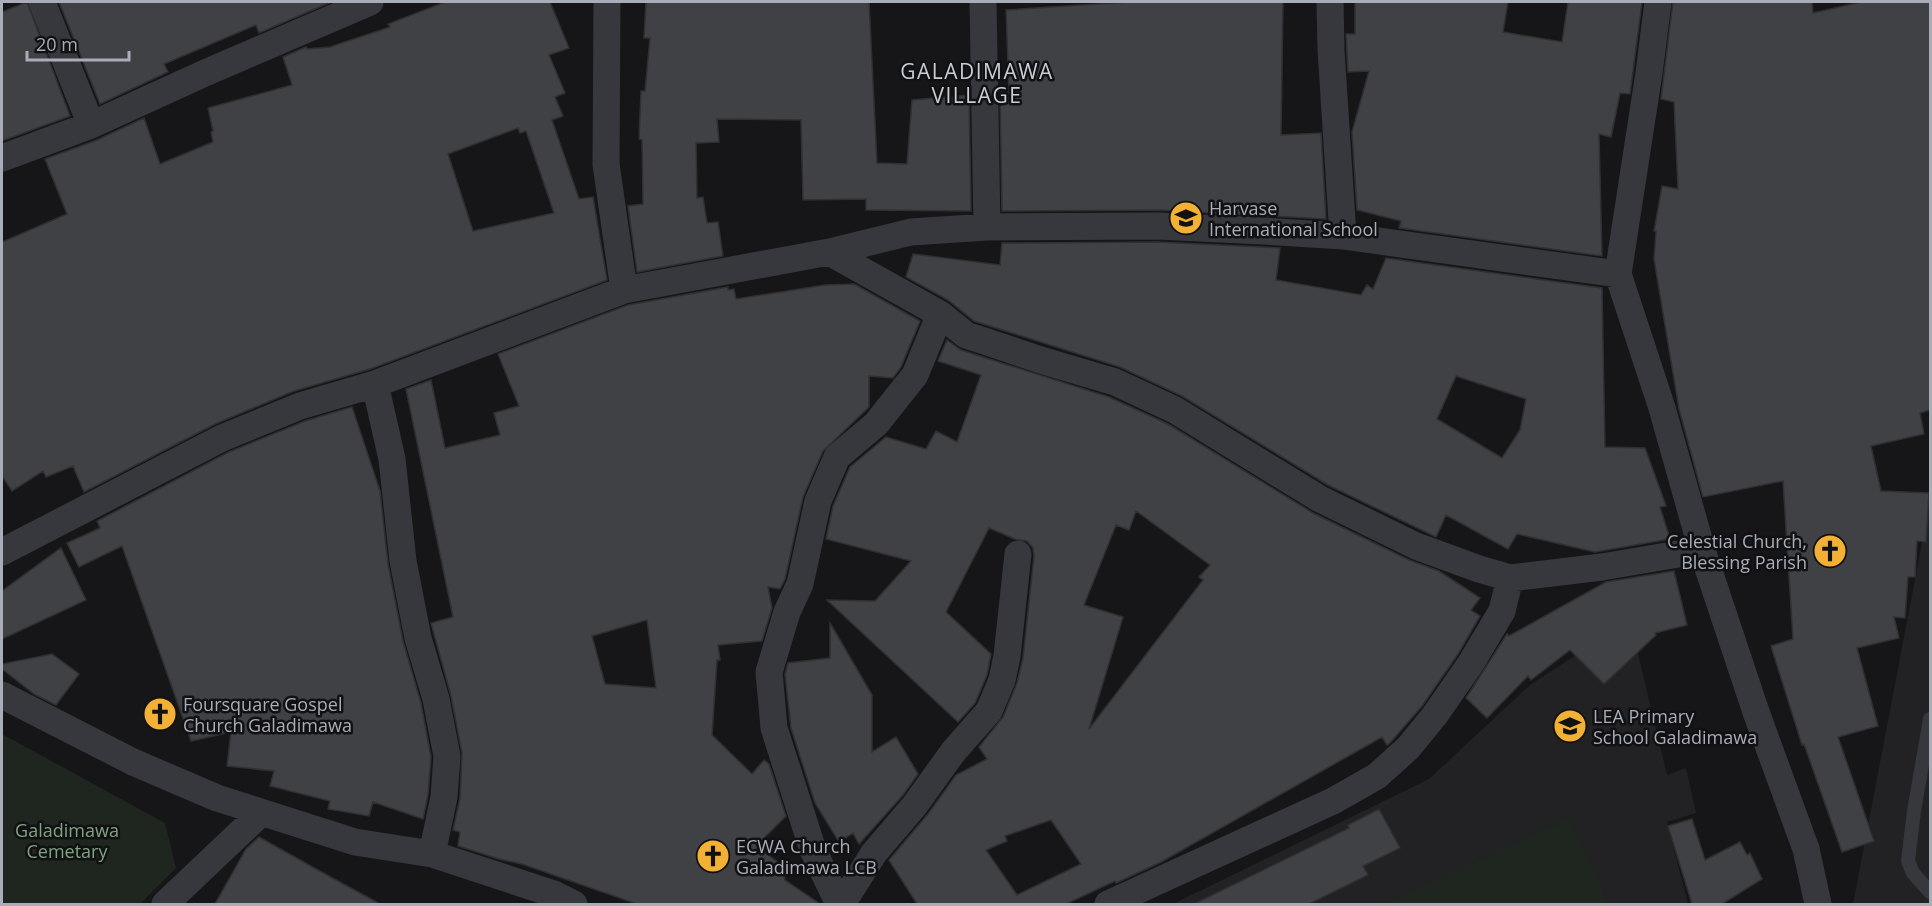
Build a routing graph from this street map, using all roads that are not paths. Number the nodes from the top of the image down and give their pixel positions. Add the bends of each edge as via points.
1 (42, 2) edge
2 (365, 2) edge
3 (607, 2) edge
4 (983, 2) edge
5 (1330, 2) edge
6 (1658, 2) edge
7 (91, 125) junction
8 (2, 158) edge
9 (987, 227) junction
10 (1343, 236) junction
11 (829, 252) junction
12 (1618, 274) junction
13 (624, 290) junction
14 (940, 314) junction
15 (375, 384) junction
16 (1702, 550) junction
17 (2, 552) edge
18 (1018, 554) dead end
19 (1510, 578) junction
20 (2, 695) edge
21 (1930, 719) edge
22 (261, 813) junction
23 (432, 854) junction
24 (1930, 890) edge
25 (165, 904) edge
26 (574, 904) edge
27 (841, 904) edge
28 (1108, 904) edge
29 (1818, 904) edge

1 - 7 street
2 - 7 street
3 - 13 street via 606,164
4 - 9 street
5 - 10 street
6 - 12 street
7 - 8 street
9 - 10 street via 1158,226
9 - 11 street via 910,232
10 - 12 street
11 - 13 street
11 - 14 street
12 - 16 street via 1662,408
13 - 15 street
14 - 19 street via 966,335 1115,382 1175,410 1320,499 1416,546
14 - 27 street via 915,375 876,424 837,457 818,501 800,584 769,672 774,728 813,850
15 - 17 street via 300,406 222,438
15 - 23 street via 392,459 403,561 447,756 444,797
16 - 19 street
16 - 29 street via 1806,849
18 - 27 street via 1002,680 989,711 874,853
19 - 28 street via 1502,612 1471,663 1408,748 1377,776 1333,801
20 - 22 street via 133,762
21 - 24 lane via 1908,861
22 - 23 street via 355,842
22 - 25 street
23 - 26 street

